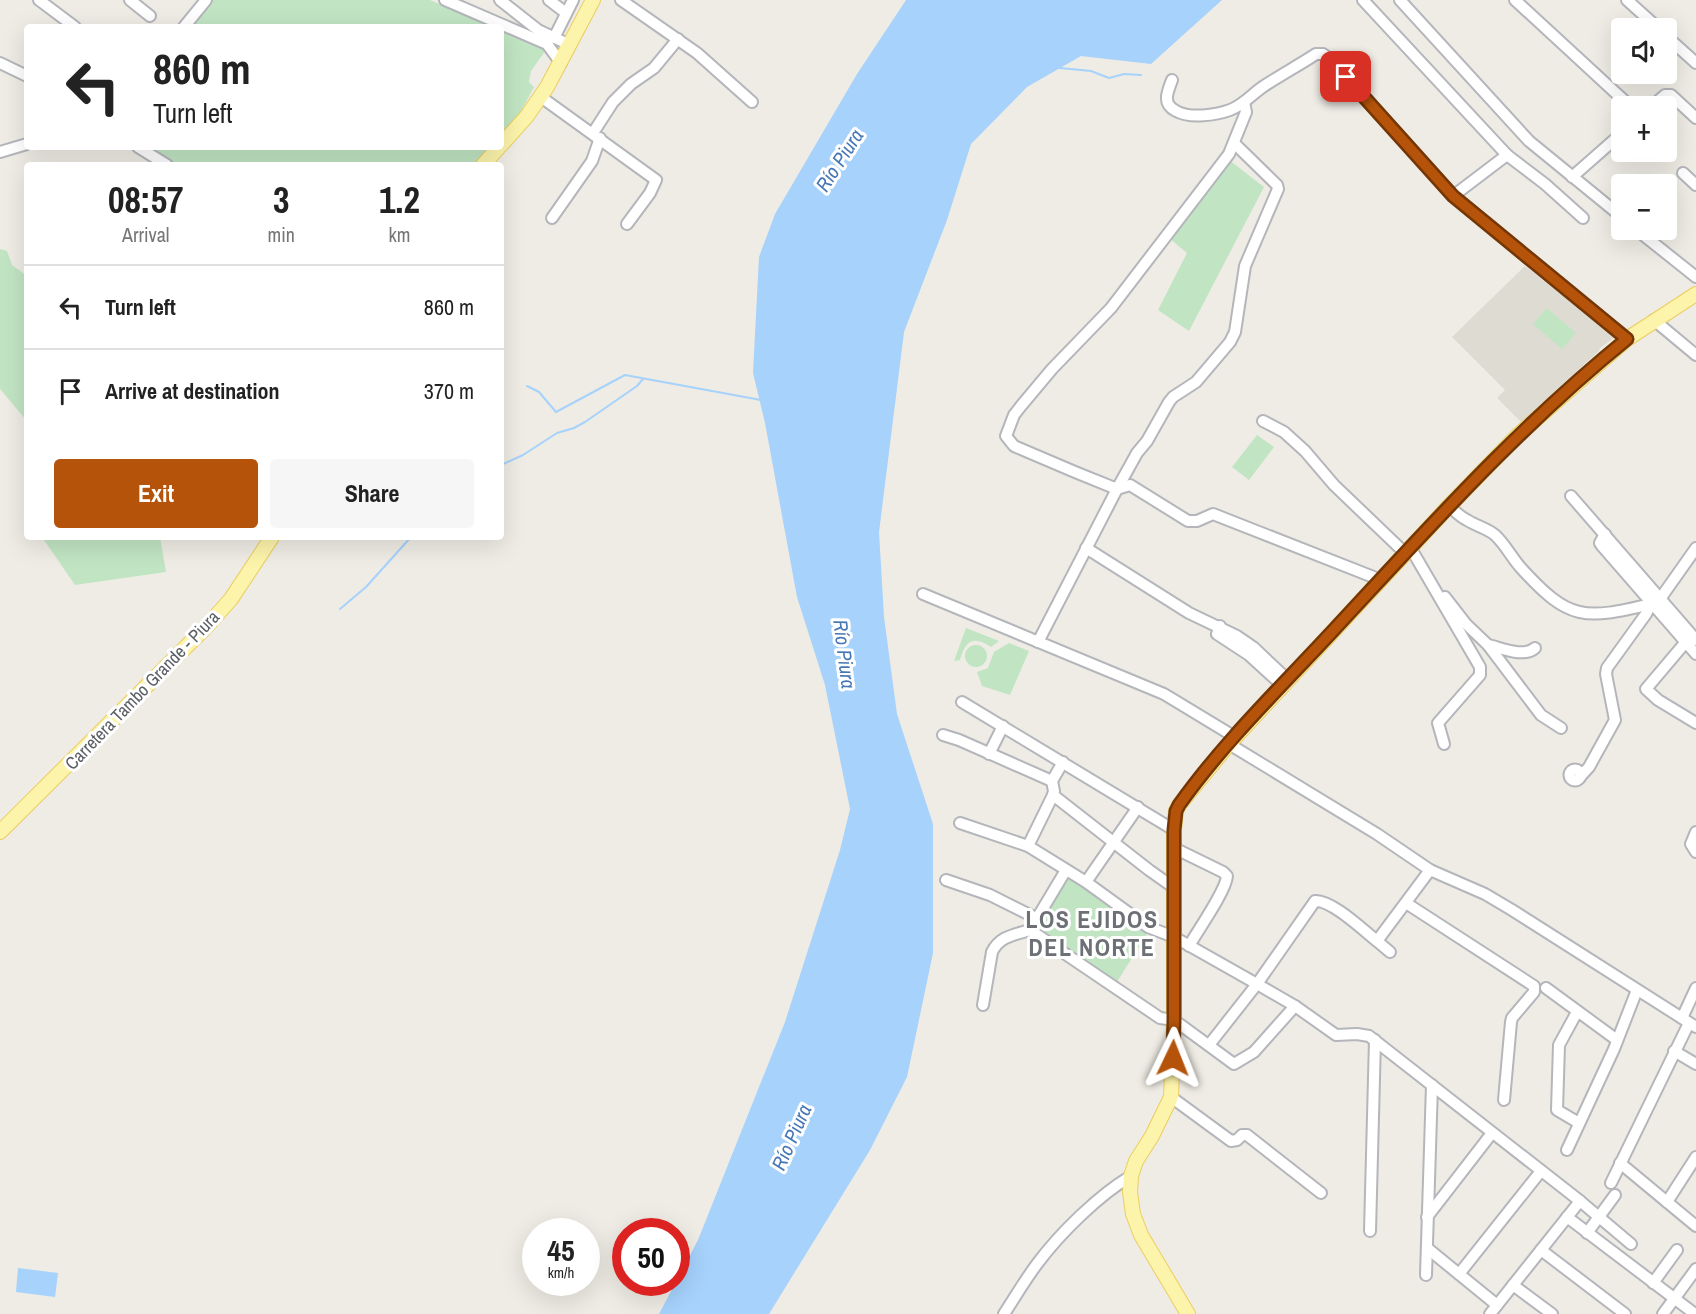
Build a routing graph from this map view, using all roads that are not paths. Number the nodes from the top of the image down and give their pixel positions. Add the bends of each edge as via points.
1 (39, 0) edge
2 (55, 0) edge
3 (130, 0) edge
4 (206, 0) edge
5 (446, 0) edge
6 (500, 0) edge
7 (549, 0) edge
8 (573, 0) edge
9 (593, 0) edge
10 (621, 0) edge
11 (1364, 0) edge
12 (1400, 0) edge
13 (1515, 0) edge
14 (1627, 0) edge
15 (566, 13) junction
16 (150, 16) dead end
17 (63, 18) junction
18 (1647, 18) edge
19 (71, 24) edge
20 (186, 24) edge
21 (501, 24) edge
22 (504, 25) edge
23 (554, 38) junction
24 (678, 39) junction
25 (570, 45) junction
26 (1677, 46) edge
27 (0, 63) edge
28 (561, 63) junction
29 (1696, 63) edge
30 (24, 75) edge
31 (1172, 80) dead end
32 (1619, 96) edge
33 (541, 97) junction
34 (1677, 101) edge
35 (752, 102) dead end
36 (1244, 102) junction
37 (1696, 118) edge
38 (596, 135) junction
39 (504, 141) edge
40 (1611, 143) edge
41 (1235, 144) junction
42 (24, 145) edge
43 (143, 150) edge
44 (496, 150) edge
45 (0, 152) edge
46 (1507, 155) junction
47 (162, 162) edge
48 (486, 162) edge
49 (1683, 173) dead end
50 (1572, 177) junction
51 (1696, 185) edge
52 (1453, 196) junction
53 (1611, 208) edge
54 (552, 218) dead end
55 (1583, 218) dead end
56 (627, 224) dead end
57 (1650, 240) edge
58 (1696, 277) edge
59 (1696, 294) edge
60 (1654, 320) junction
61 (1627, 339) junction
62 (1696, 355) edge
63 (1263, 421) dead end
64 (1117, 489) junction
65 (1571, 496) dead end
66 (1449, 506) junction
67 (270, 540) edge
68 (1086, 548) junction
69 (1696, 548) edge
70 (1408, 550) junction
71 (1423, 568) junction
72 (1381, 580) junction
73 (923, 594) dead end
74 (1655, 602) junction
75 (1691, 639) edge
76 (1038, 642) junction
77 (1488, 645) junction
78 (1535, 648) dead end
79 (1696, 654) edge
80 (1286, 683) junction
81 (962, 702) dead end
82 (1696, 723) edge
83 (1003, 726) junction
84 (1561, 728) dead end
85 (943, 735) dead end
86 (1232, 741) junction
87 (1444, 744) dead end
88 (989, 754) junction
89 (1063, 762) junction
90 (1578, 773) dead end
91 (1052, 781) junction
92 (1053, 795) junction
93 (1138, 807) junction
94 (960, 823) dead end
95 (1174, 830) junction
96 (0, 832) edge
97 (1696, 832) edge
98 (1114, 842) junction
99 (1028, 846) junction
100 (1174, 848) junction
101 (1696, 852) edge
102 (1066, 870) junction
103 (1430, 870) junction
104 (946, 880) dead end
105 (1086, 882) junction
106 (1173, 886) junction
107 (1406, 903) junction
108 (1036, 918) junction
109 (1030, 930) junction
110 (1173, 937) junction
111 (1377, 941) junction
112 (1189, 946) junction
113 (1389, 952) dead end
114 (1257, 984) junction
115 (1546, 988) dead end
116 (1696, 988) edge
117 (1637, 990) junction
118 (983, 1005) dead end
119 (1295, 1006) junction
120 (1577, 1012) junction
121 (1174, 1020) junction
122 (1689, 1023) edge
123 (1375, 1040) junction
124 (1617, 1040) junction
125 (1209, 1045) junction
126 (1674, 1052) junction
127 (1696, 1064) edge
128 (1432, 1084) junction
129 (1171, 1097) junction
130 (1504, 1100) dead end
131 (1579, 1123) junction
132 (1491, 1133) junction
133 (1567, 1150) dead end
134 (1696, 1157) edge
135 (1620, 1163) junction
136 (1542, 1171) junction
137 (1131, 1176) junction
138 (1611, 1183) dead end
139 (1321, 1193) dead end
140 (1615, 1195) dead end
141 (1580, 1201) junction
142 (1667, 1202) junction
143 (1427, 1217) junction
144 (1567, 1217) junction
145 (1598, 1218) junction
146 (1696, 1226) edge
147 (1370, 1231) dead end
148 (1587, 1233) junction
149 (1427, 1248) junction
150 (1541, 1250) junction
151 (1677, 1250) dead end
152 (1620, 1257) junction
153 (1696, 1269) edge
154 (1460, 1274) junction
155 (1426, 1275) dead end
156 (1653, 1283) junction
157 (1513, 1285) junction
158 (1674, 1298) junction
159 (1494, 1310) edge
160 (1004, 1314) edge
161 (1188, 1314) edge
162 (1552, 1314) edge
163 (1625, 1314) edge
164 (1663, 1314) edge
165 (1695, 1314) edge

1 - 17 street
2 - 17 street
3 - 16 street
4 - 20 street
5 - 21 street
6 - 23 street
7 - 15 street
8 - 15 street
9 - 25 main road
10 - 24 street
11 - 46 street
12 - 50 street via 1529,141
13 - 32 street
14 - 18 street
15 - 23 street
17 - 19 street
22 - 28 street via 547,44
23 - 25 street
24 - 35 street
24 - 38 street via 654,68 613,102
25 - 28 main road
26 - 29 street
27 - 30 street
28 - 33 main road
31 - 36 street via 1167,103 1181,114 1230,110
33 - 38 street
33 - 39 main road
34 - 37 street
36 - 41 street via 1246,112
36 - 52 street via 1316,54 1323,54
38 - 54 street via 592,161
38 - 56 street via 656,180
40 - 50 street
41 - 64 street via 1278,189 1245,266 1235,332 1196,382 1169,402
41 - 64 street via 1111,308 1052,369 1021,406 1006,432 1007,440 1014,446
42 - 45 street
43 - 47 street
44 - 48 main road
46 - 52 street
46 - 55 street
49 - 51 street
50 - 53 street
52 - 61 street
57 - 58 street
59 - 60 main road
60 - 61 main road
60 - 62 street
61 - 66 main road via 1517,436
63 - 70 street via 1284,432 1334,485
64 - 68 street
64 - 72 street via 1130,485 1188,521 1213,514
65 - 74 street via 1605,534 1602,546
66 - 70 main road
66 - 74 street via 1496,536 1562,607 1580,613 1606,614
67 - 96 main road, Carretera Tambo Grande - Piura via 207,626
68 - 76 street
68 - 80 street via 1189,613 1221,626
69 - 74 street
70 - 71 street
70 - 72 main road
71 - 77 street via 1466,624
71 - 87 street via 1480,667 1480,675 1438,723
72 - 80 main road
73 - 76 street
74 - 75 street
74 - 90 street via 1607,668 1615,720 1588,767
75 - 79 street
75 - 82 street via 1646,690
76 - 86 street via 1164,694
77 - 78 street via 1522,652
77 - 84 street via 1541,716
80 - 86 main road
81 - 83 street
83 - 88 street
83 - 89 street
85 - 88 street
86 - 95 main road via 1179,805
86 - 103 street
88 - 91 street
89 - 91 street
89 - 93 street
91 - 92 street
92 - 98 street
92 - 99 street
93 - 95 street
93 - 98 street
94 - 99 street
95 - 100 main road
97 - 101 street via 1691,844
98 - 105 street
98 - 106 street
99 - 102 street
100 - 106 main road
100 - 112 street via 1227,876
102 - 105 street
102 - 108 street
103 - 107 street
103 - 117 street via 1485,894
104 - 108 street via 990,895
105 - 110 street via 1148,927
106 - 110 main road
107 - 111 street
107 - 130 street via 1534,986 1534,992 1512,1018
108 - 109 street
109 - 118 street via 1004,938 995,946
109 - 121 street via 1160,1018
110 - 112 street
110 - 121 main road
111 - 113 street
111 - 114 street via 1351,919 1315,901
112 - 114 street
114 - 119 street
114 - 125 street
115 - 120 street
116 - 122 street
117 - 122 street
117 - 124 street
119 - 123 street via 1336,1035 1363,1034
119 - 125 street via 1254,1052 1234,1064
120 - 124 street
120 - 131 street via 1559,1045 1557,1110
121 - 125 street
121 - 129 main road
122 - 126 street
123 - 128 street
123 - 147 street
124 - 131 street
126 - 127 street
126 - 135 street
128 - 132 street
128 - 143 street
129 - 137 main road
129 - 139 street via 1231,1141 1247,1135
131 - 133 street
132 - 136 street
132 - 143 street
134 - 142 street
135 - 138 street
135 - 142 street
136 - 141 street
136 - 154 street
137 - 160 street via 1110,1189 1065,1232 1038,1263
137 - 161 main road via 1133,1214 1141,1235
140 - 145 street
141 - 144 street
141 - 145 street
142 - 146 street
143 - 149 street
144 - 148 street
144 - 150 street
145 - 148 street
145 - 152 street via 1633,1242
148 - 152 street
149 - 154 street
149 - 155 street
150 - 157 street
150 - 163 street
151 - 156 street
152 - 156 street
153 - 158 street
154 - 159 street
156 - 158 street
157 - 159 street
157 - 162 street
158 - 164 street
158 - 165 street

